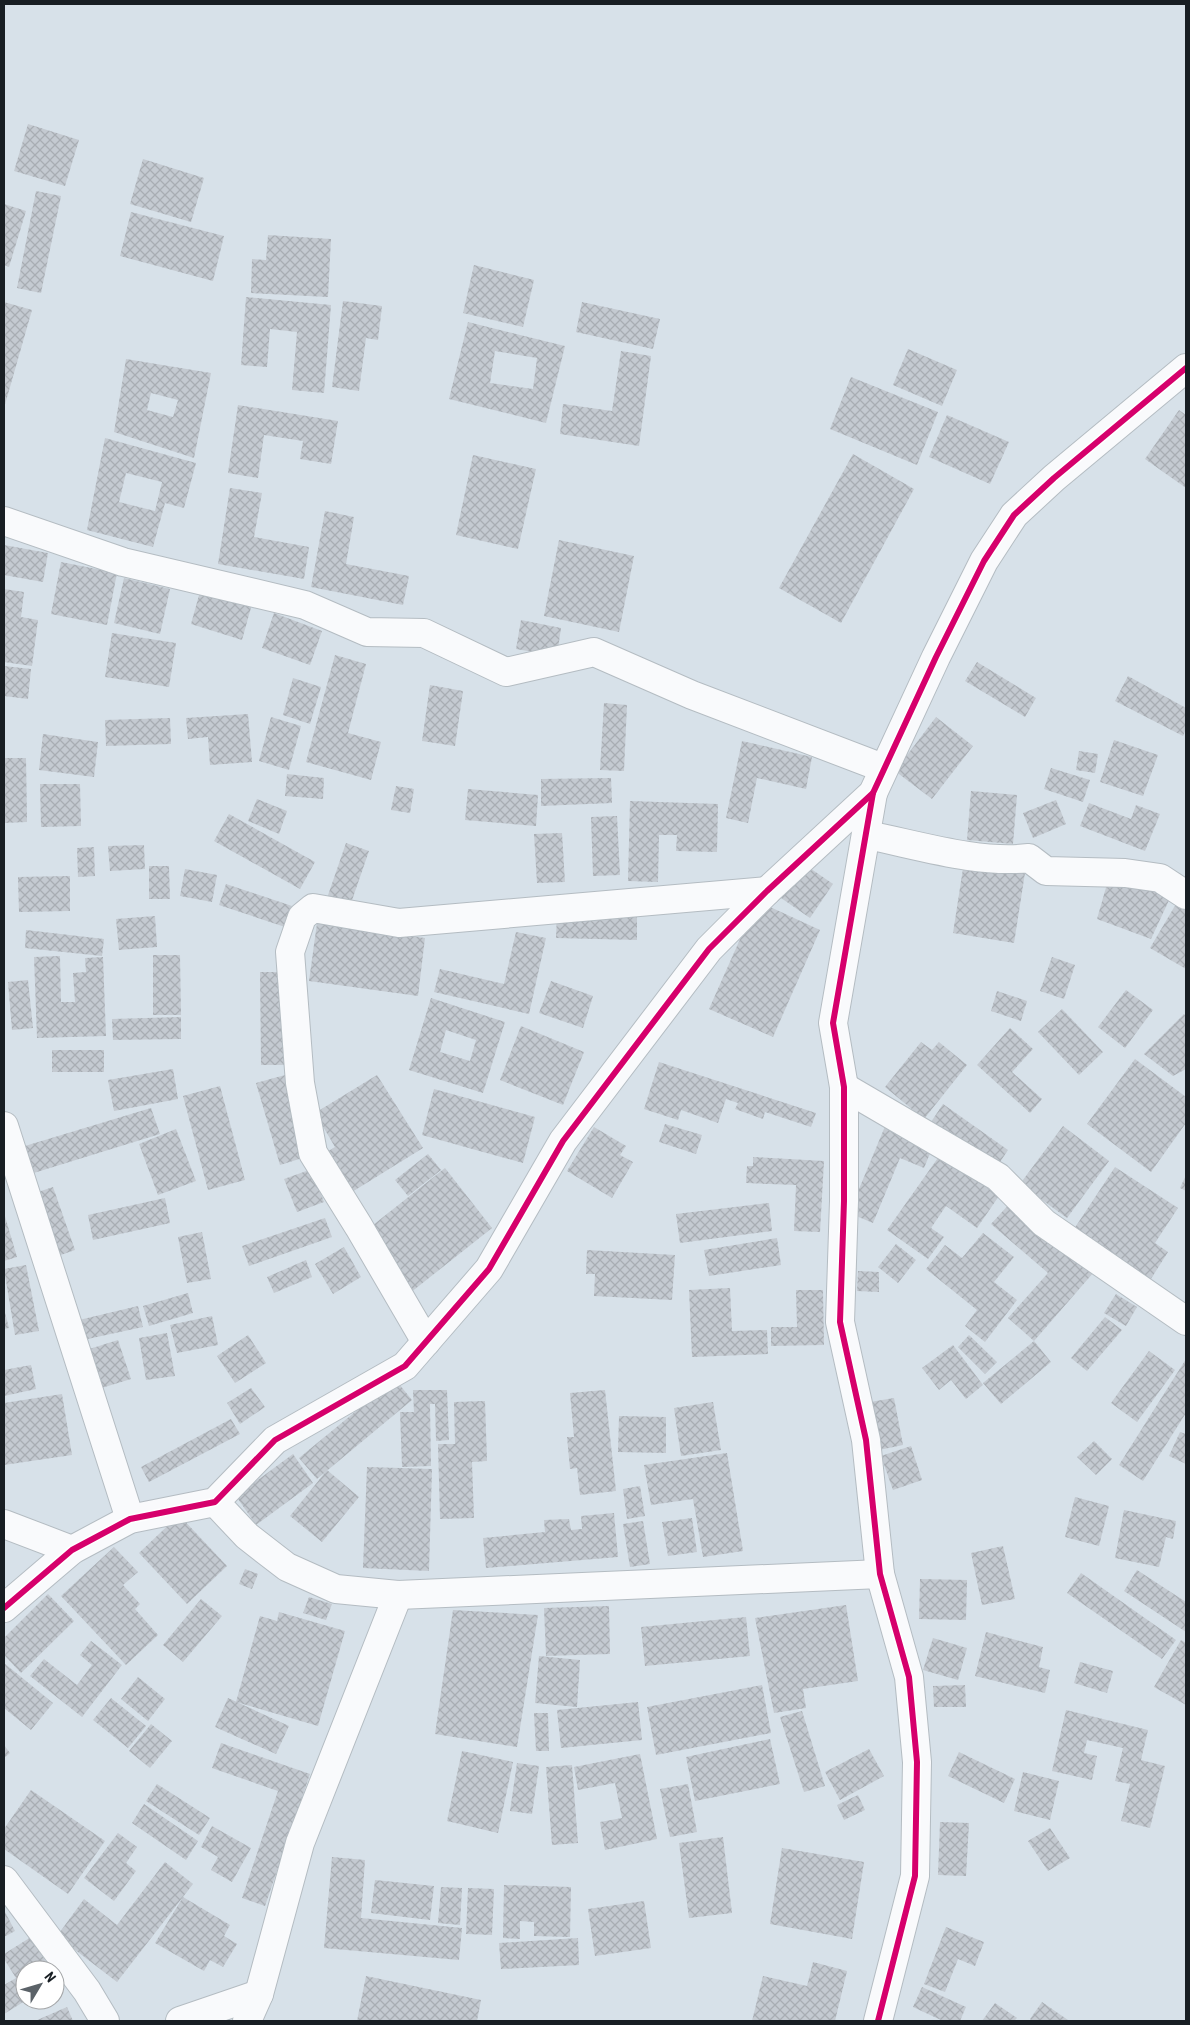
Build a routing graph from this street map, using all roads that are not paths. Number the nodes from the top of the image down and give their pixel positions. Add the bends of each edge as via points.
1 (1186, 368) edge
2 (4, 521) edge
3 (883, 768) junction
4 (873, 793) junction
5 (867, 835) junction
6 (767, 890) junction
7 (1186, 894) edge
8 (844, 1086) junction
9 (4, 1126) edge
10 (4, 1201) edge
11 (32, 1219) junction
12 (1186, 1321) edge
13 (426, 1342) junction
14 (215, 1502) junction
15 (130, 1519) junction
16 (4, 1524) edge
17 (72, 1550) junction
18 (880, 1574) junction
19 (398, 1595) junction
20 (4, 1608) edge
21 (4, 1880) edge
22 (259, 1994) junction
23 (105, 2021) edge
24 (180, 2021) edge
25 (247, 2021) edge
26 (878, 2021) edge

1 - 3 street via 1014,515 984,561
2 - 3 street via 123,562 305,605 367,632 424,633 506,672 594,652 692,696
3 - 4 street
4 - 5 street
4 - 6 street
5 - 7 street via 983,857 1029,858 1046,871 1125,873 1160,878
5 - 8 street via 833,1023
6 - 13 street via 708,949 563,1141 489,1269
6 - 13 street via 399,923 313,908 302,917 290,952 300,1083 313,1153
8 - 12 street via 998,1177 1044,1224
8 - 18 street via 840,1322 866,1440
9 - 11 street
10 - 11 street via 13,1199
11 - 15 street
13 - 14 street via 405,1366 275,1440
14 - 15 street
14 - 19 street via 247,1536 287,1567 336,1589
15 - 17 street
16 - 17 street
17 - 20 street
18 - 19 street
18 - 26 street via 909,1677 917,1762 915,1876
19 - 22 street via 300,1843
21 - 23 street
22 - 24 street
22 - 25 street

